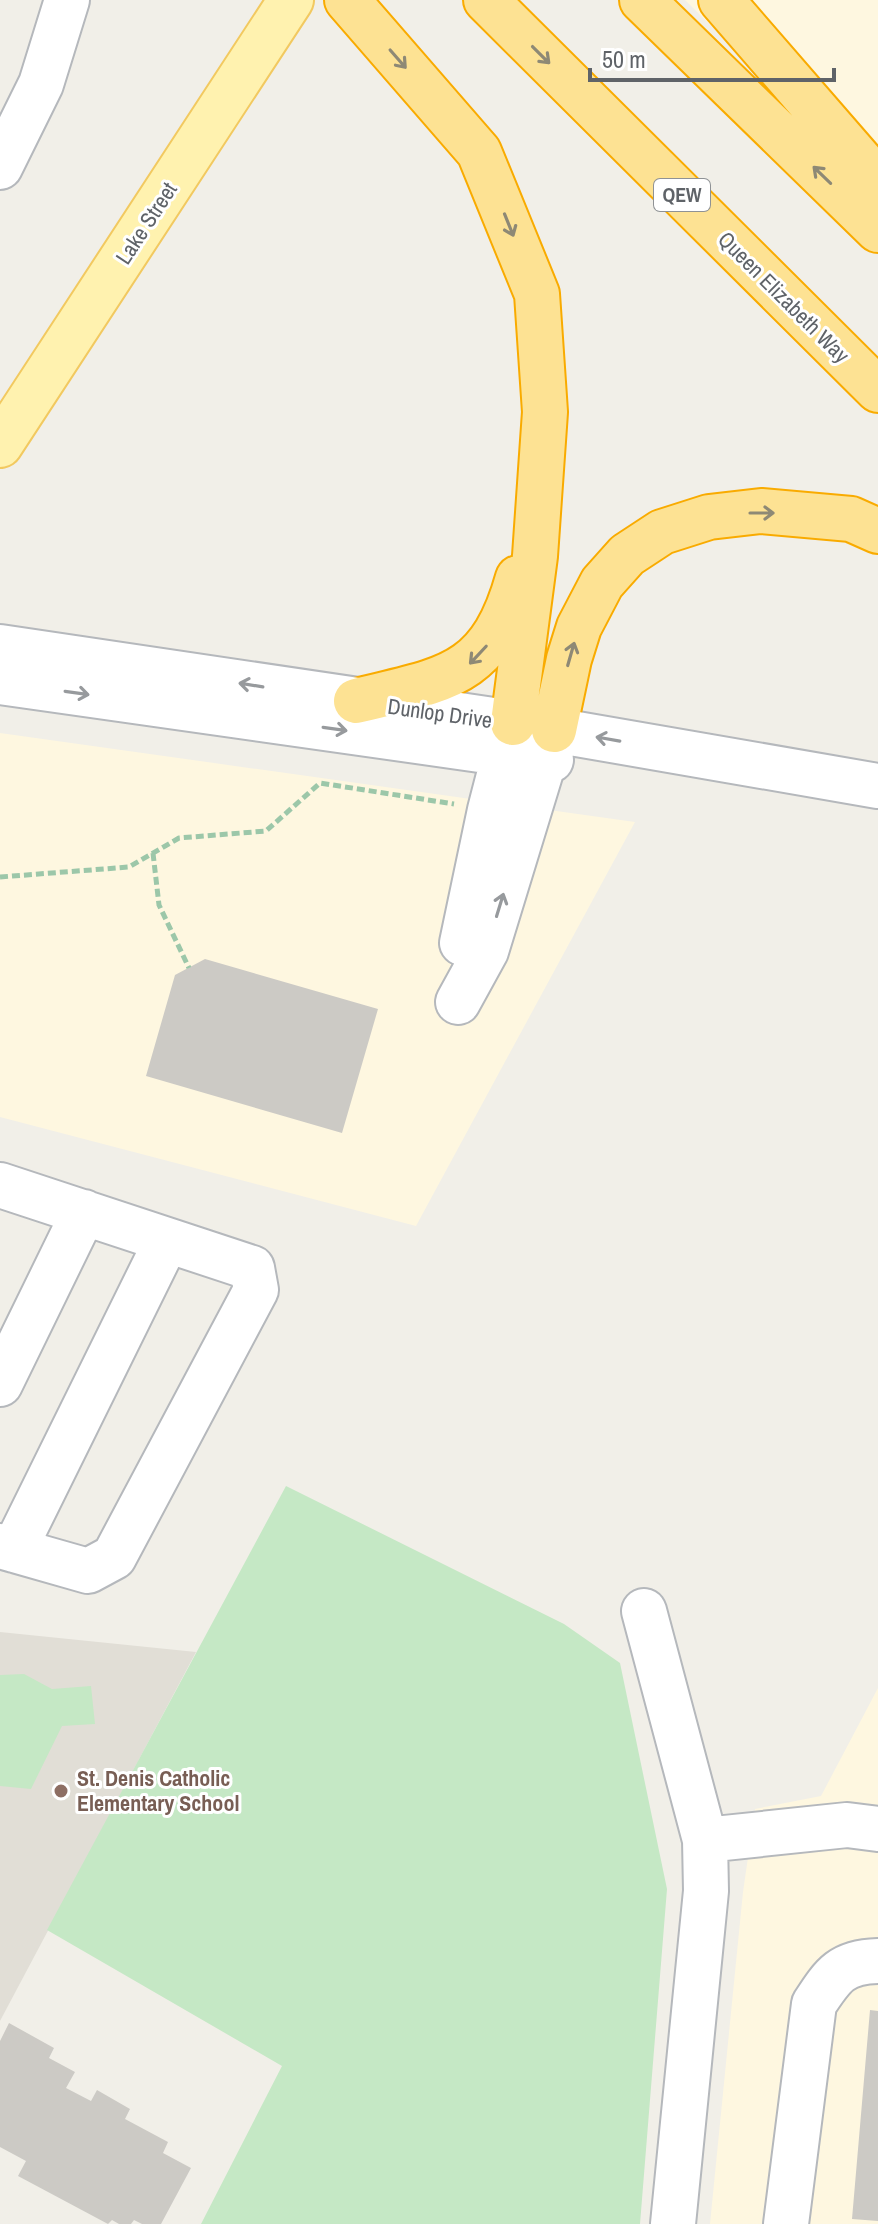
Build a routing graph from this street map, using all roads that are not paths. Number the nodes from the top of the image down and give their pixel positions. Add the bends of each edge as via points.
1 (67, 0) edge
2 (347, 0) edge
3 (486, 0) edge
4 (642, 0) edge
5 (721, 0) edge
6 (284, 12) edge
7 (0, 167) edge
8 (878, 181) edge
9 (878, 230) edge
10 (878, 390) edge
11 (0, 445) edge
12 (538, 507) junction
13 (878, 531) edge
14 (0, 647) edge
15 (0, 682) edge
16 (356, 701) junction
17 (529, 741) junction
18 (878, 786) edge
19 (878, 809) edge
20 (0, 1185) edge
21 (84, 1212) junction
22 (167, 1240) junction
23 (0, 1384) edge
24 (7, 1548) edge
25 (644, 1611) dead end
26 (878, 1829) edge
27 (705, 1840) junction
28 (878, 1961) edge
29 (673, 2224) edge
30 (786, 2224) edge

1 - 7 street via 41,84
2 -> 12 highway via 479,152 537,294 545,412
3 -> 10 highway, Queen Elizabeth Way / QEW
9 -> 4 highway
5 - 8 highway
6 - 11 main road, Lake Street
12 -> 16 highway via 510,604 486,647 466,667 439,681
12 - 17 highway via 529,609
17 -> 13 highway via 602,583 627,555 662,532 709,517 761,511 851,519
16 -> 14 street, Dunlop Drive
15 -> 17 street, Dunlop Drive
16 - 17 street, Dunlop Drive
17 -> 17 street via 490,810 457,964 458,1002 486,951
18 -> 17 street, Dunlop Drive
17 - 19 street, Dunlop Drive
20 - 21 street
21 - 22 street
21 - 23 street
22 - 24 street
22 - 24 street via 252,1268 256,1290 114,1557 88,1571
25 - 27 street
26 - 27 street via 847,1825
27 - 29 street via 706,1891
28 - 30 street via 857,1961 831,1977 814,2004

